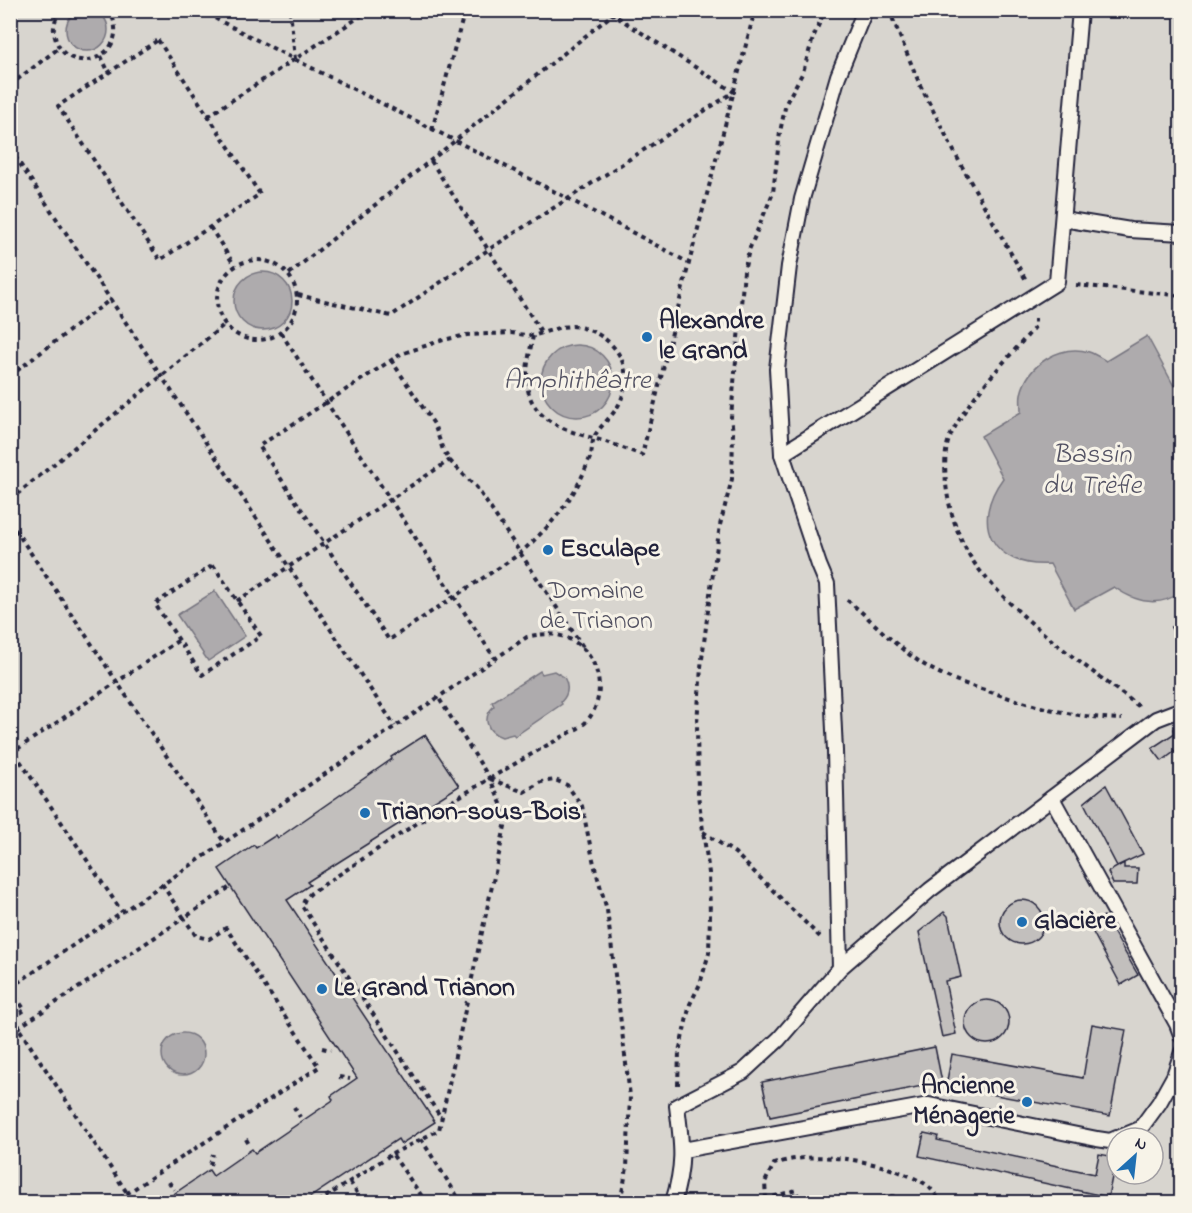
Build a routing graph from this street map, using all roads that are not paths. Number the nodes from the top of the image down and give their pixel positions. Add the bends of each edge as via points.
1 (865, 10) edge
2 (1080, 10) edge
3 (1063, 219) junction
4 (1182, 233) edge
5 (782, 454) junction
6 (1182, 709) edge
7 (1052, 798) junction
8 (840, 968) junction
9 (1182, 1037) edge
10 (1182, 1052) edge
11 (1142, 1126) edge
12 (1105, 1140) edge
13 (683, 1150) junction
14 (673, 1203) edge

1 - 5 lane via 838,76 802,199 789,266 777,369
2 - 3 lane
3 - 4 lane via 1130,230
3 - 5 lane via 1057,282
5 - 8 lane via 827,584
6 - 7 lane via 1156,719
7 - 8 lane via 930,890
7 - 9 lane
8 - 13 lane via 778,1039 743,1072 677,1106
10 - 11 lane via 1160,1103
12 - 13 lane via 929,1106
13 - 14 lane

